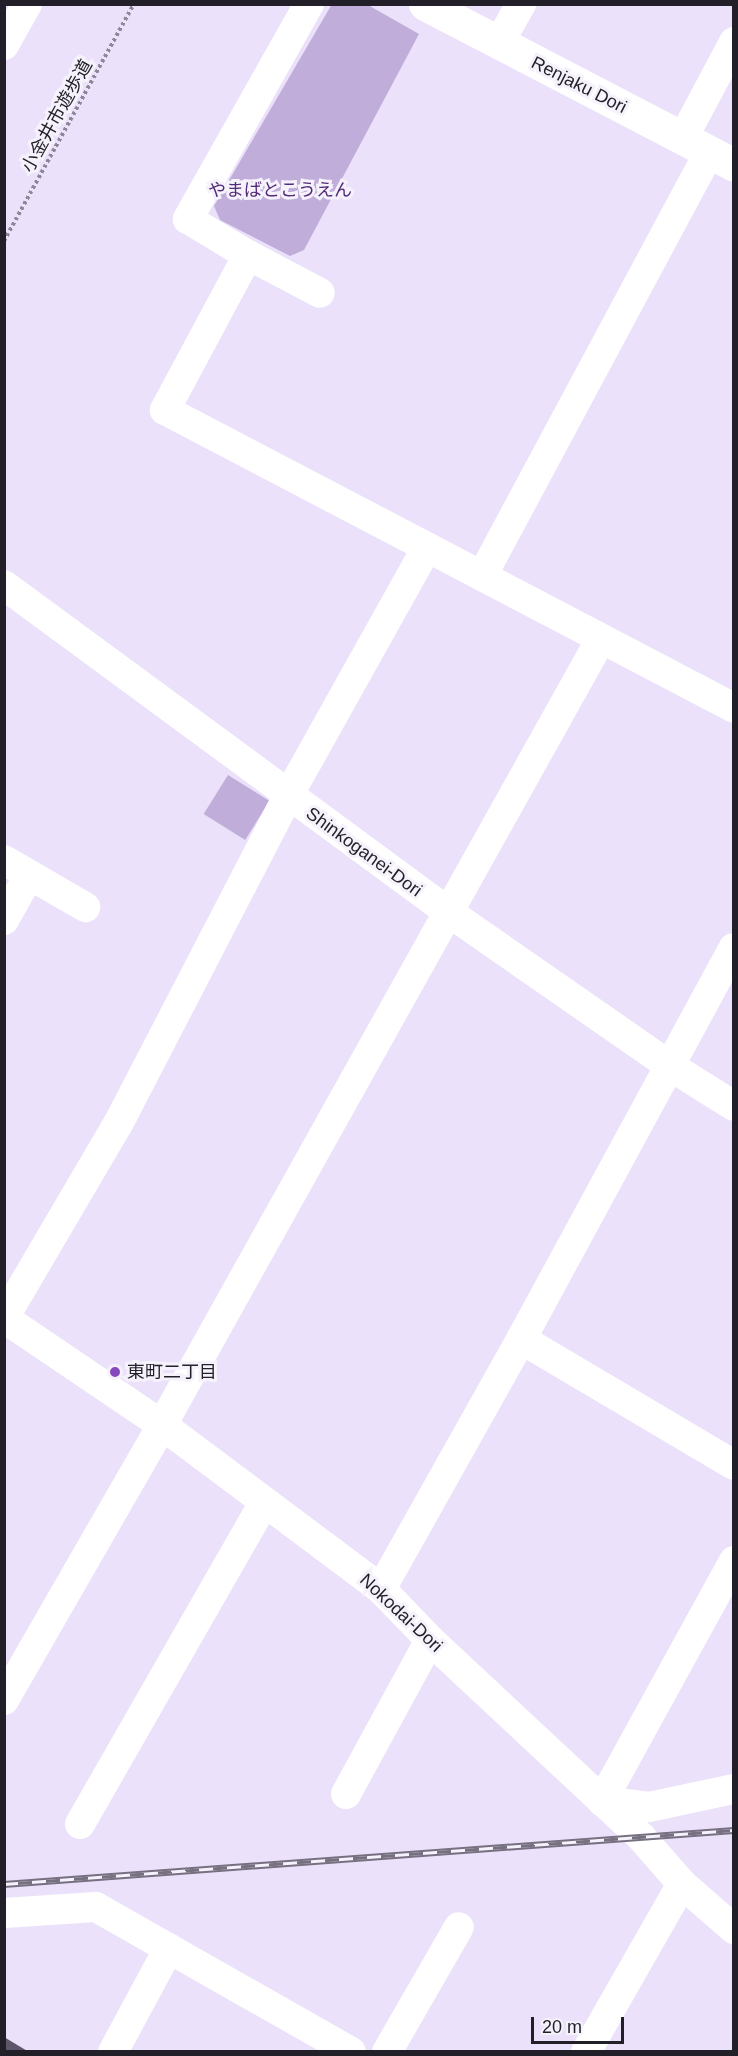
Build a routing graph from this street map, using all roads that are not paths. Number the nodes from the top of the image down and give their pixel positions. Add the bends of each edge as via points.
1 (27, 4) edge
2 (309, 4) edge
3 (425, 4) edge
4 (521, 4) edge
5 (734, 42) edge
6 (499, 43) junction
7 (4, 45) edge
8 (709, 152) edge
9 (248, 255) junction
10 (320, 293) dead end
11 (427, 547) junction
12 (482, 576) junction
13 (4, 585) edge
14 (601, 639) junction
15 (734, 708) edge
16 (288, 796) junction
17 (17, 867) edge
18 (84, 907) dead end
19 (447, 911) junction
20 (4, 921) edge
21 (734, 948) edge
22 (670, 1066) junction
23 (734, 1106) edge
24 (4, 1318) edge
25 (521, 1339) junction
26 (162, 1425) junction
27 (734, 1465) edge
28 (264, 1503) junction
29 (734, 1561) edge
30 (381, 1589) junction
31 (430, 1640) junction
32 (4, 1700) edge
33 (734, 1789) edge
34 (346, 1794) dead end
35 (602, 1801) junction
36 (80, 1824) dead end
37 (682, 1884) junction
38 (4, 1913) edge
39 (459, 1928) dead end
40 (734, 1929) edge
41 (169, 1948) junction
42 (113, 2052) edge
43 (351, 2052) edge
44 (387, 2052) edge
45 (586, 2052) edge

1 - 7 street
2 - 9 street via 188,219
3 - 6 main road, Renjaku Dori
4 - 6 street
5 - 8 street
6 - 8 main road, Renjaku Dori
8 - 12 street
9 - 10 street
9 - 11 street via 165,410
11 - 12 street
11 - 16 street
12 - 14 street
13 - 16 street, Shinkoganei-Dori
14 - 15 street
14 - 19 street
16 - 19 street, Shinkoganei-Dori
16 - 24 street via 118,1124
17 - 18 street
17 - 20 street
19 - 22 street, Shinkoganei-Dori
19 - 26 street
21 - 22 street
22 - 23 street, Shinkoganei-Dori
22 - 25 street
24 - 26 street, Nokodai-Dori
25 - 27 street
25 - 30 street
26 - 28 street, Nokodai-Dori
26 - 32 street
28 - 30 street, Nokodai-Dori
28 - 36 street
29 - 35 street
30 - 31 street, Nokodai-Dori
31 - 34 street
31 - 35 street, Nokodai-Dori
33 - 35 street via 649,1807
35 - 37 street, Nokodai-Dori
37 - 40 street, Nokodai-Dori
37 - 45 street
38 - 41 street via 96,1907
39 - 44 street
41 - 42 street
41 - 43 street

